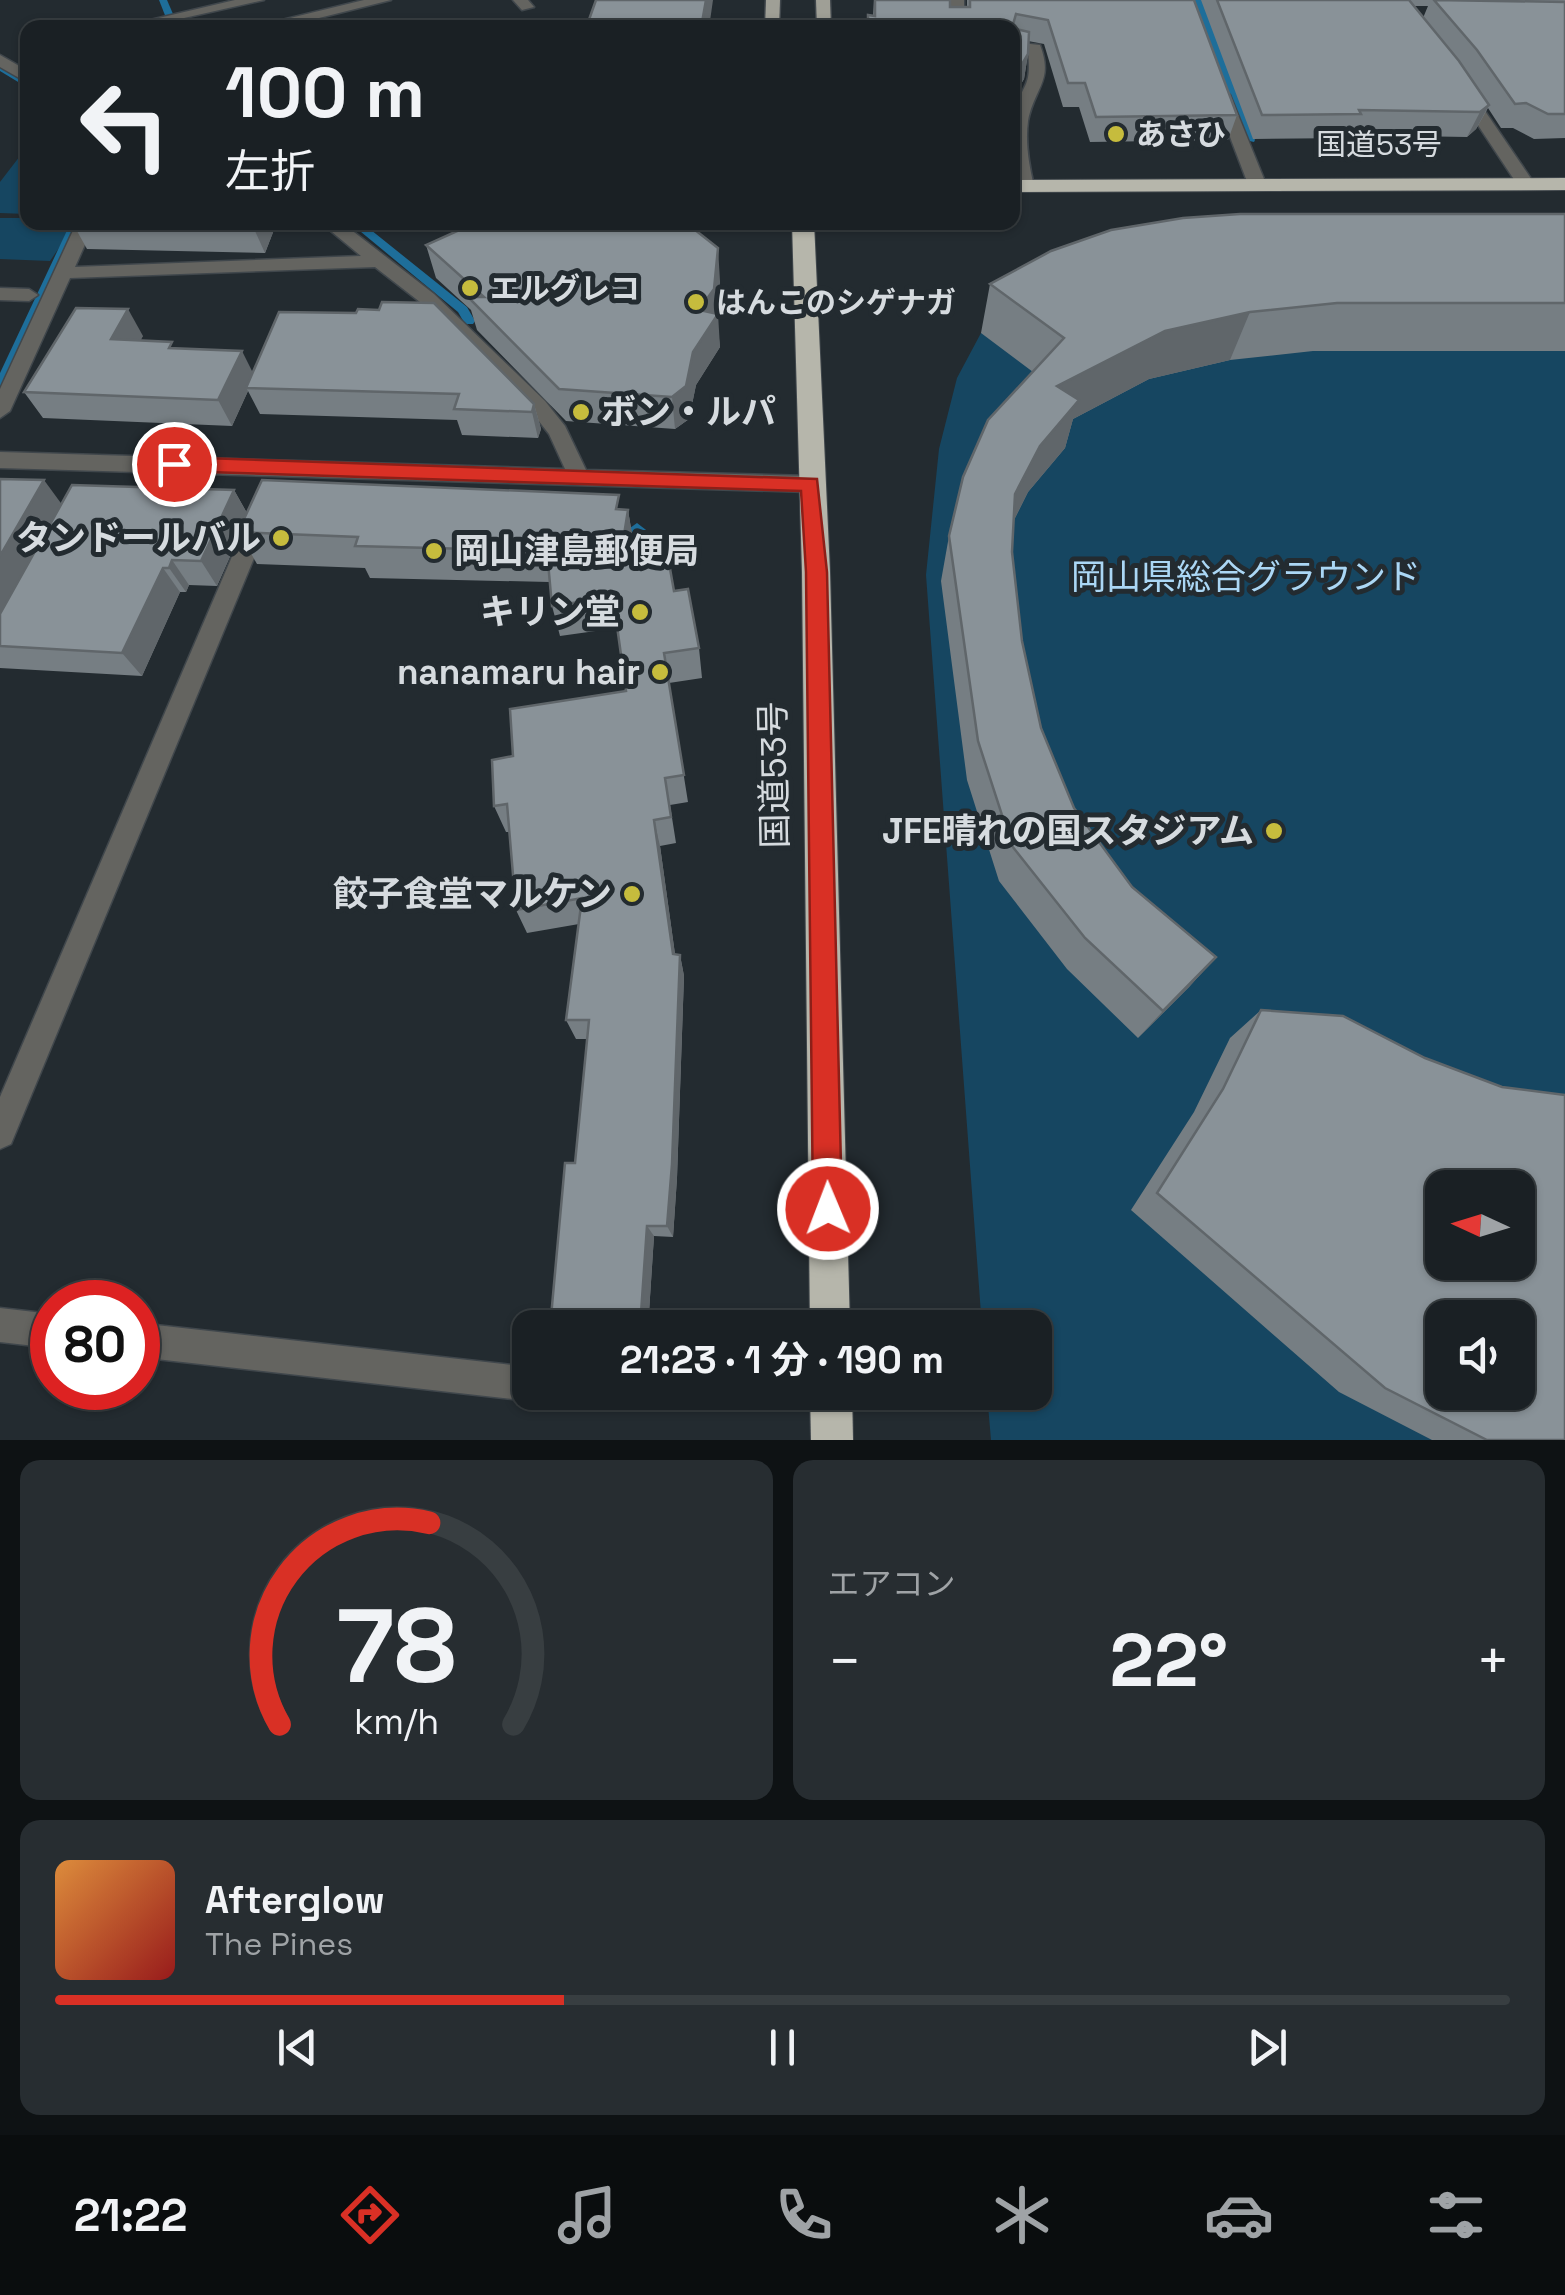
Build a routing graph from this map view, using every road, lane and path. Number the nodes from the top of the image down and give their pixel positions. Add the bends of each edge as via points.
1 (256, 0) edge
2 (384, 0) edge
3 (160, 19) edge
4 (293, 20) edge
5 (1020, 47) edge
6 (1216, 79) edge
7 (1456, 80) edge
8 (1020, 117) edge
9 (1256, 184) junction
10 (1525, 184) junction
11 (1565, 184) edge
12 (1020, 186) edge
13 (82, 230) edge
14 (340, 230) edge
15 (803, 230) edge
16 (379, 260) junction
17 (62, 273) junction
18 (0, 294) edge
19 (29, 295) dead end
20 (0, 411) edge
21 (0, 460) edge
22 (102, 462) junction
23 (282, 467) junction
24 (579, 477) junction
25 (810, 484) junction
26 (89, 486) edge
27 (0, 1133) edge
28 (830, 1310) edge
29 (0, 1325) edge
30 (30, 1328) edge
31 (160, 1342) edge
32 (512, 1382) edge
33 (831, 1410) edge
34 (832, 1440) edge

1 - 3 street
2 - 4 street
5 - 8 street via 1034,48 1038,81
6 - 9 street
7 - 10 street
9 - 10 highway, 国道53号
9 - 12 highway, 国道53号
10 - 11 highway, 国道53号
13 - 17 street
14 - 16 street
15 - 25 highway, 国道53号
16 - 17 street
16 - 24 street via 538,406
17 - 20 street
18 - 19 street
21 - 22 street
22 - 23 street
22 - 26 street
23 - 24 street
23 - 27 street
24 - 25 street
25 - 28 highway, 国道53号
29 - 30 street
31 - 32 street
33 - 34 highway

